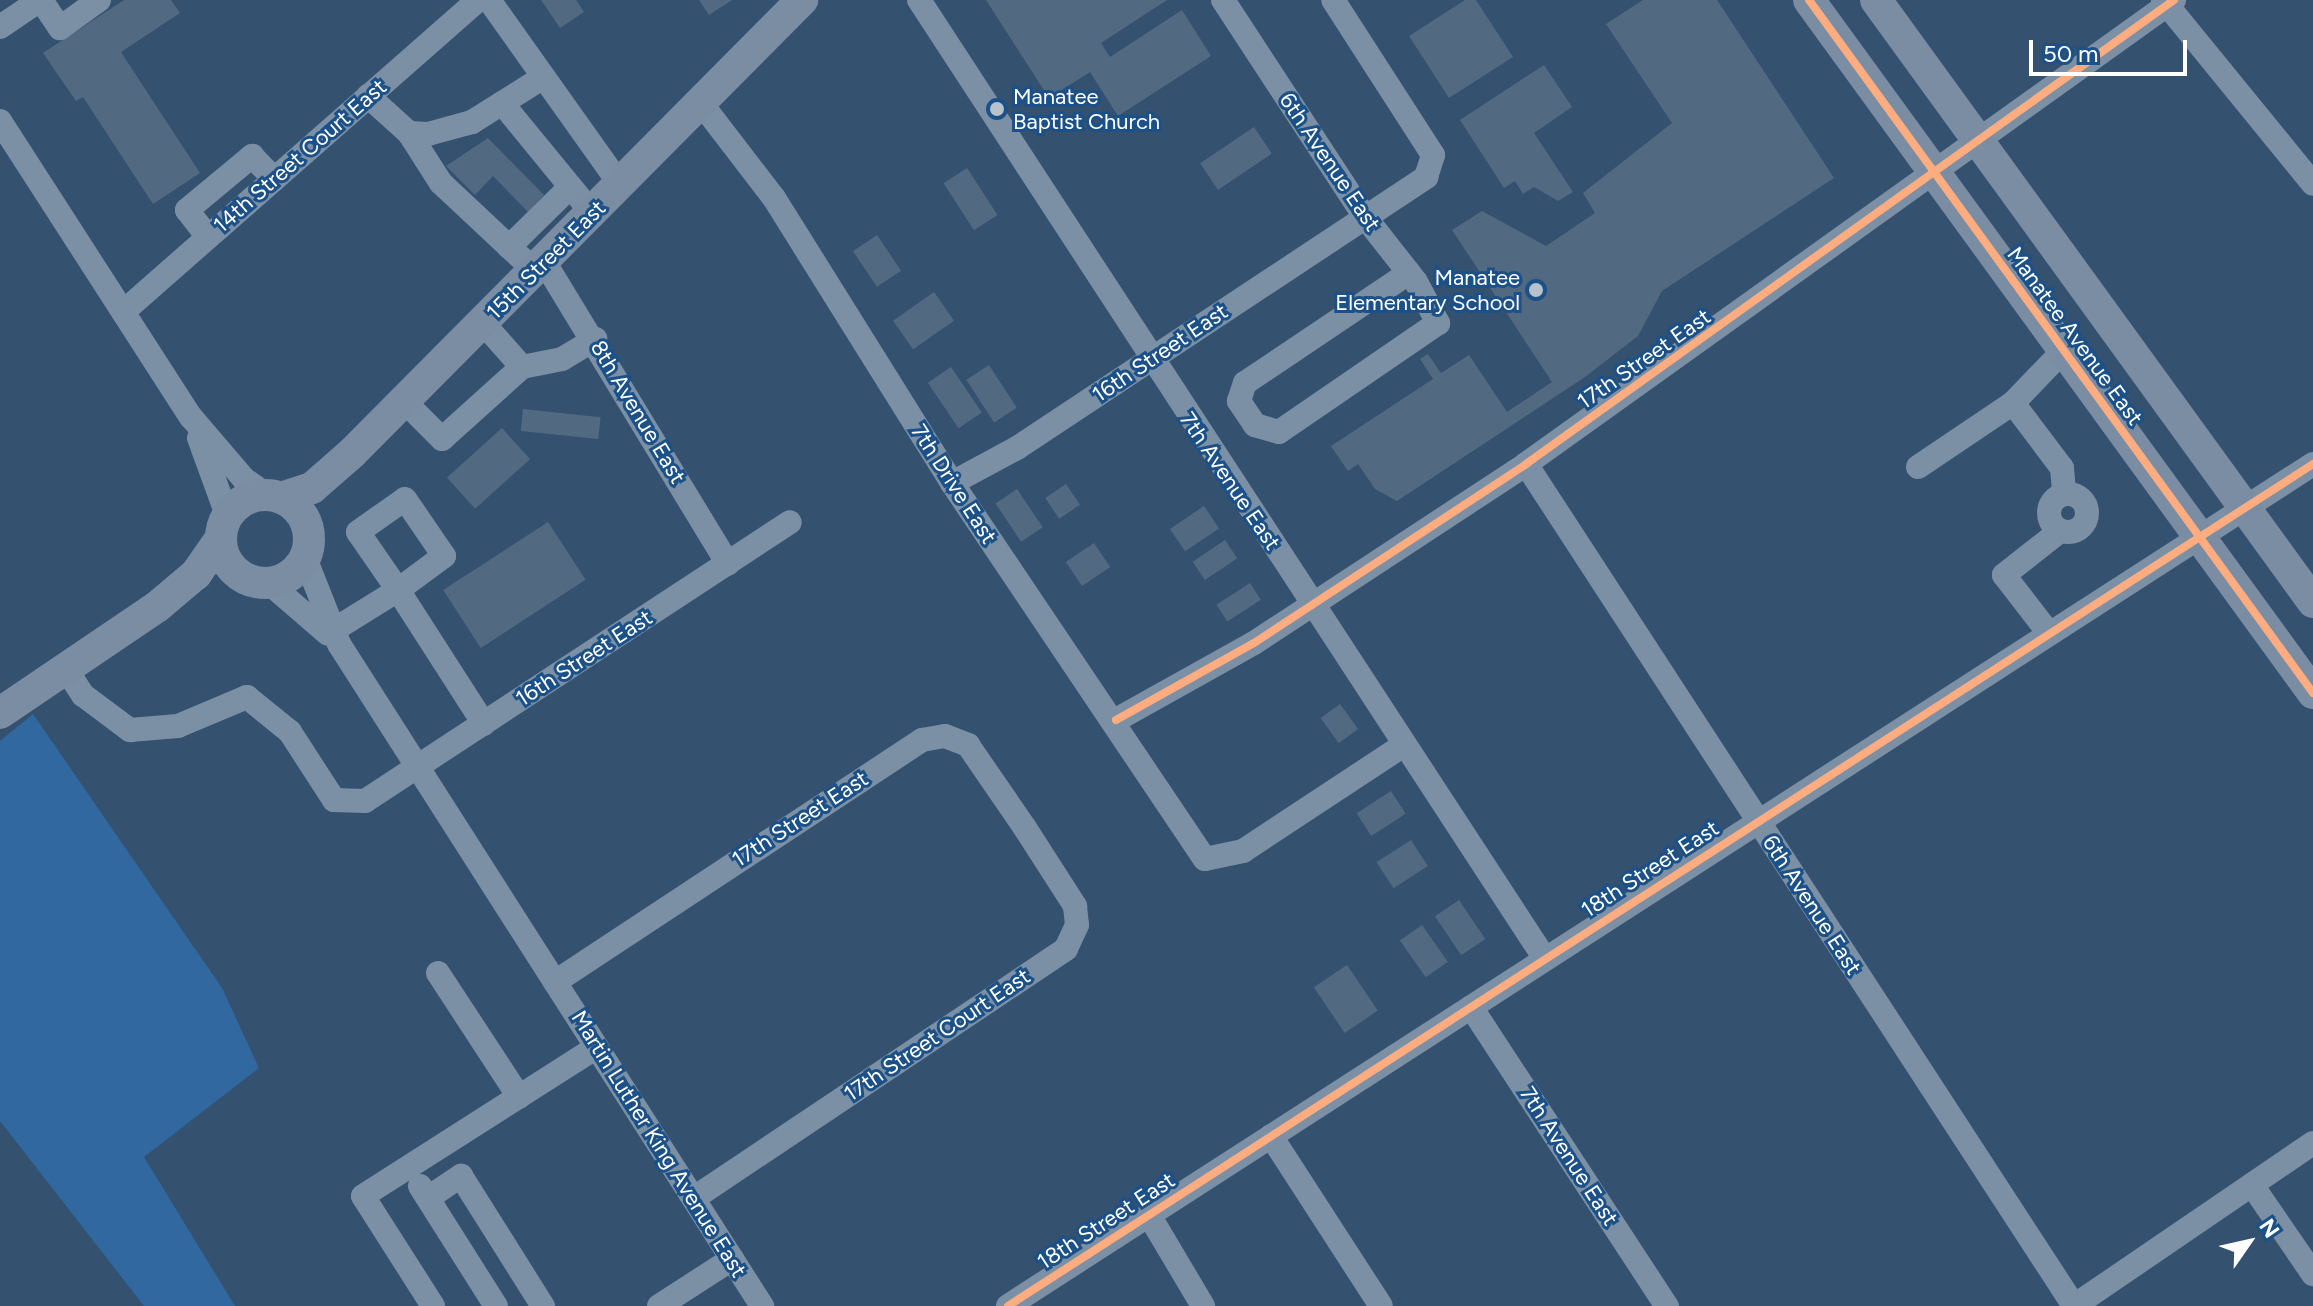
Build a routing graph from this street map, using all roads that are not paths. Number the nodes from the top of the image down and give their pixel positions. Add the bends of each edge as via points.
1 (40, 0) edge
2 (99, 0) edge
3 (478, 0) edge
4 (489, 0) edge
5 (802, 0) edge
6 (919, 0) edge
7 (1223, 0) edge
8 (1333, 0) edge
9 (1809, 0) edge
10 (1876, 0) edge
11 (2168, 2) edge
12 (0, 27) edge
13 (542, 78) junction
14 (368, 96) junction
15 (502, 103) junction
16 (701, 103) junction
17 (0, 121) edge
18 (409, 133) junction
19 (1980, 144) junction
20 (1936, 176) junction
21 (274, 179) junction
22 (2313, 184) edge
23 (621, 186) junction
24 (570, 187) junction
25 (593, 214) junction
26 (1365, 217) junction
27 (208, 237) junction
28 (509, 247) junction
29 (540, 267) junction
30 (1409, 273) junction
31 (123, 312) junction
32 (483, 323) junction
33 (595, 339) junction
34 (2064, 350) junction
35 (1150, 359) junction
36 (522, 367) junction
37 (418, 396) junction
38 (2013, 403) junction
39 (191, 417) junction
40 (1526, 464) junction
41 (2313, 464) edge
42 (1918, 467) dead end
43 (952, 483) junction
44 (274, 496) junction
45 (2245, 508) junction
46 (790, 522) dead end
47 (224, 527) junction
48 (2199, 534) junction
49 (306, 543) junction
50 (728, 564) junction
51 (257, 580) junction
52 (1312, 602) junction
53 (2313, 602) edge
54 (158, 606) junction
55 (2048, 632) junction
56 (335, 637) junction
57 (66, 669) junction
58 (2313, 693) edge
59 (0, 713) edge
60 (1116, 720) junction
61 (484, 724) junction
62 (1404, 745) junction
63 (418, 768) junction
64 (1757, 821) junction
65 (1025, 828) joint
66 (1545, 959) junction
67 (438, 973) dead end
68 (555, 982) junction
69 (1471, 1007) junction
70 (597, 1047) junction
71 (519, 1097) junction
72 (1271, 1136) junction
73 (2313, 1143) edge
74 (408, 1167) junction
75 (2252, 1185) junction
76 (428, 1198) junction
77 (694, 1198) junction
78 (1149, 1215) junction
79 (732, 1259) junction
80 (2313, 1274) edge
81 (433, 1306) edge
82 (496, 1306) edge
83 (543, 1306) edge
84 (659, 1306) edge
85 (762, 1306) edge
86 (1008, 1306) edge
87 (1203, 1306) edge
88 (1381, 1306) edge
89 (1667, 1306) edge
90 (2074, 1306) edge

1 - 2 street via 60,28
1 - 12 street
3 - 14 street, 14th Street Court East
4 - 13 street
5 - 16 main road, 15th Street East
6 - 35 street, 7th Avenue East
7 - 26 street, 6th Avenue East
8 - 26 street, 16th Street East via 1433,155 1426,177
9 - 20 main road, Manatee Avenue East
10 - 19 main road, Manatee Avenue East
11 - 19 street, 17th Street East
11 - 22 street
13 - 15 street
13 - 23 street
14 - 18 street, 8th Avenue East
14 - 21 street, 14th Street Court East
15 - 18 street via 472,122
15 - 24 street
16 - 23 main road, 15th Street East
16 - 43 street, 7th Drive East via 774,198
17 - 31 street
18 - 28 street, 8th Avenue East via 441,183
19 - 20 street, 17th Street East
19 - 45 main road, Manatee Avenue East
20 - 34 main road, Manatee Avenue East
20 - 40 street, 17th Street East
21 - 27 street, 14th Street Court East
21 - 27 street via 252,156 187,210
23 - 25 main road, 15th Street East
24 - 25 street
24 - 28 street
25 - 29 main road, 15th Street East
26 - 30 street, 6th Avenue East
26 - 35 street, 16th Street East
27 - 31 street, 14th Street Court East
28 - 29 street, 8th Avenue East
29 - 32 main road, 15th Street East
29 - 33 street, 8th Avenue East
30 - 30 street, 6th Avenue East via 1438,323 1433,334 1279,432 1255,425 1239,401 1245,383
31 - 39 street
32 - 36 street
32 - 37 main road, 15th Street East
33 - 36 street via 562,359
33 - 50 street, 8th Avenue East
34 - 38 street
34 - 48 main road, Manatee Avenue East
35 - 43 street, 16th Street East
35 - 52 street, 7th Avenue East
36 - 37 street via 442,439
37 - 44 main road via 312,488
37 - 49 main road, 15th Street East
38 - 42 street
38 - 55 street via 2062,468 2064,493 2050,510 2060,531 2004,575
39 - 44 street via 244,479
39 - 47 street
40 - 52 street, 17th Street East
40 - 64 street, 6th Avenue East
41 - 45 street, 18th Street East
43 - 60 street, 7th Drive East
44 - 47 main road via 245,500
44 - 49 main road
45 - 48 street, 18th Street East
45 - 53 main road, Manatee Avenue East
46 - 50 street, 16th Street East
47 - 51 main road via 227,560
47 - 54 main road via 196,574
48 - 55 street, 18th Street East
48 - 58 main road, Manatee Avenue East
49 - 51 main road via 292,573
49 - 56 street
50 - 61 street, 16th Street East
51 - 54 main road
51 - 56 street
52 - 60 street, 17th Street East
52 - 62 street, 7th Avenue East
54 - 57 main road
55 - 64 street, 18th Street East
56 - 61 street via 398,590
56 - 63 street, Martin Luther King Avenue East
57 - 59 main road
57 - 63 street, 16th Street East via 83,695 130,730 178,726 247,697 290,732 334,800 365,801
60 - 62 street, 7th Drive East via 1195,849 1211,861 1243,851
61 - 63 street, 16th Street East
62 - 66 street, 7th Avenue East
63 - 68 street, Martin Luther King Avenue East
64 - 66 street, 18th Street East
64 - 90 street, 6th Avenue East
65 - 68 street, 17th Street East via 968,745 945,736 922,740
65 - 77 street, 17th Street Court East via 1075,906 1077,925 1066,949
66 - 69 street, 18th Street East
67 - 71 street
68 - 70 street, Martin Luther King Avenue East
69 - 72 street, 18th Street East
69 - 89 street, 7th Avenue East
70 - 71 street
70 - 77 street, Martin Luther King Avenue East
71 - 74 street
72 - 78 street, 18th Street East
72 - 88 street
73 - 75 street
74 - 76 street
74 - 81 street via 363,1196
75 - 80 street
75 - 90 street
76 - 82 street
76 - 83 street via 461,1176
77 - 79 street, Martin Luther King Avenue East
78 - 86 street, 18th Street East
78 - 87 street
79 - 84 street
79 - 85 street, Martin Luther King Avenue East

